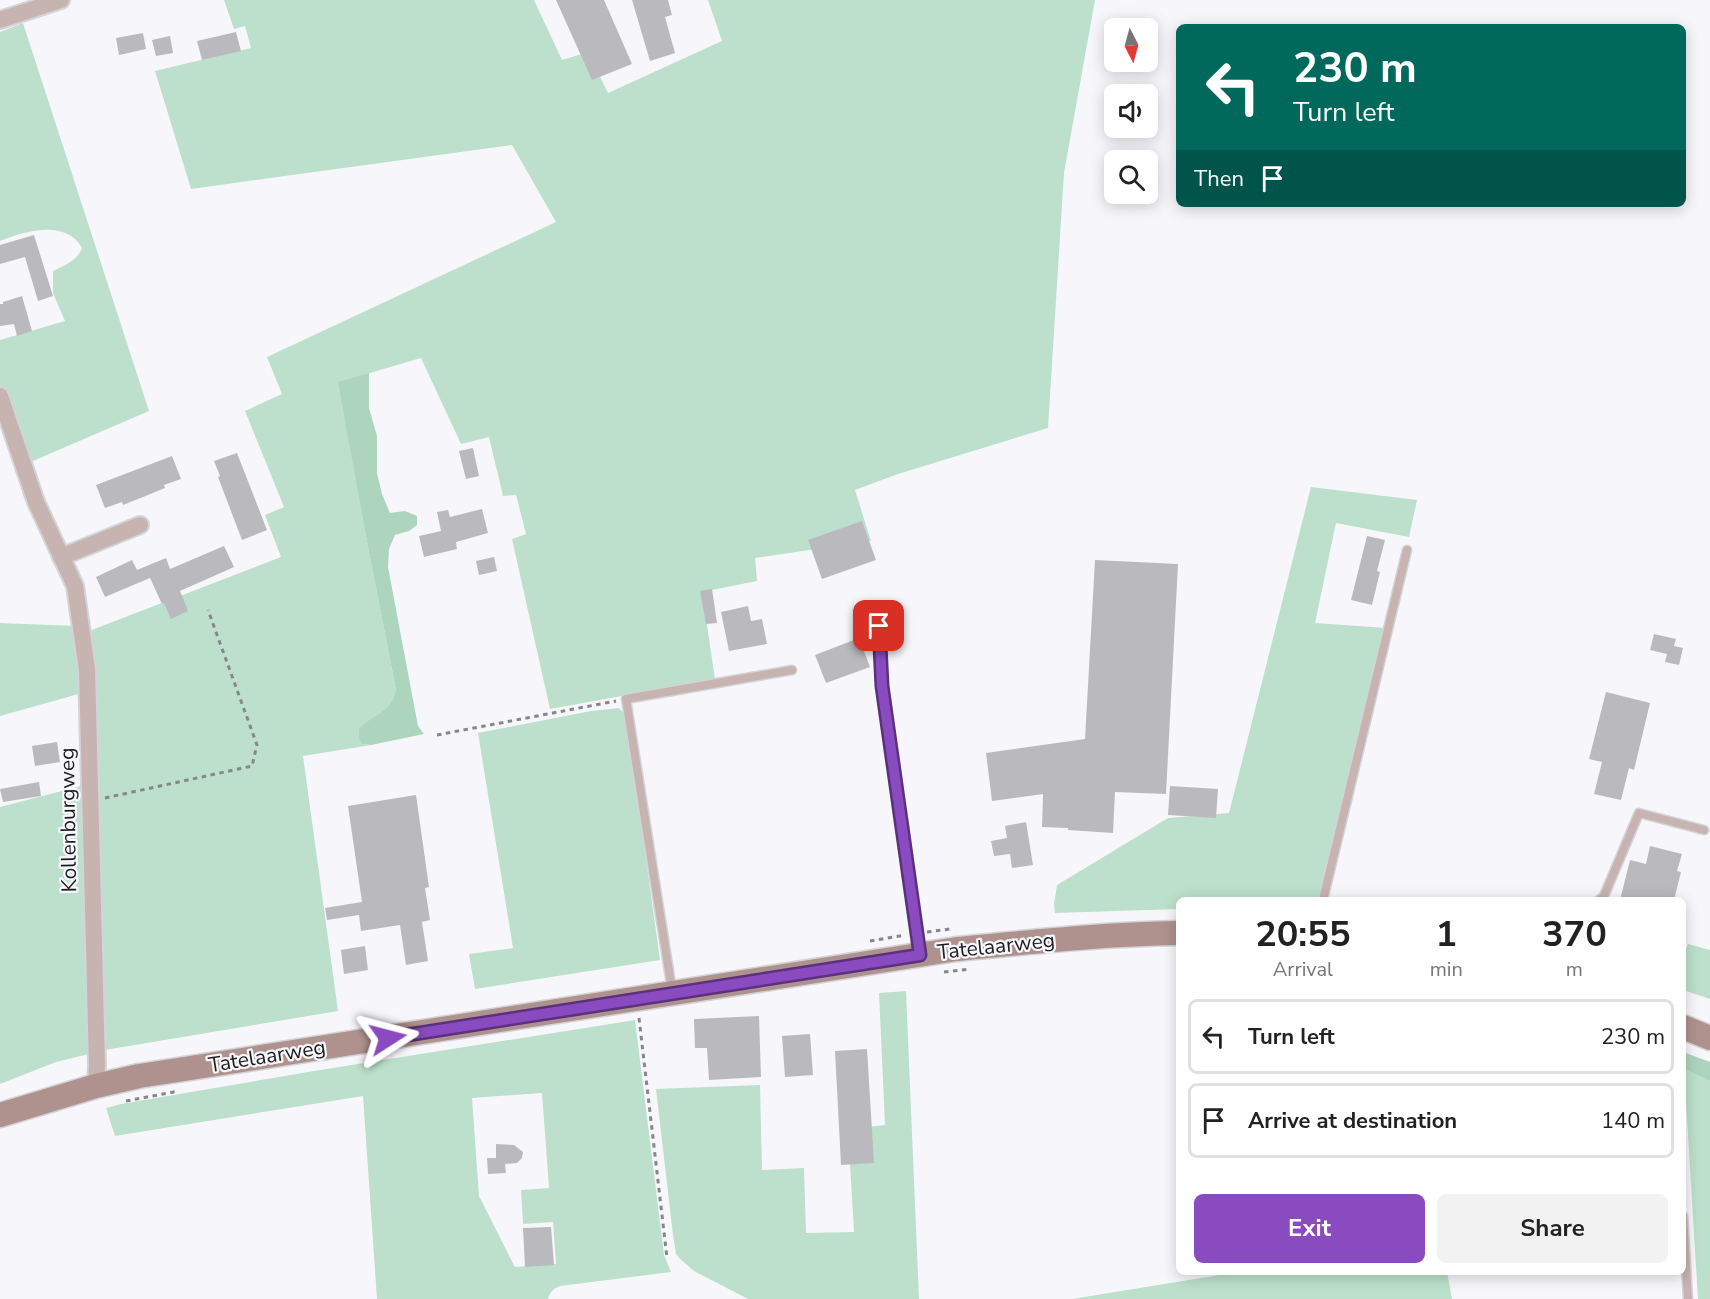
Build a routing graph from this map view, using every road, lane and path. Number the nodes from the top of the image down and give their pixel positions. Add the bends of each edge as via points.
1 (61, 0) edge
2 (0, 20) edge
3 (0, 396) edge
4 (140, 525) dead end
5 (1407, 550) dead end
6 (61, 557) junction
7 (877, 606) dead end
8 (208, 610) dead end
9 (792, 670) dead end
10 (626, 699) junction
11 (437, 735) dead end
12 (90, 805) junction
13 (1704, 830) dead end
14 (1324, 897) edge
15 (1603, 897) edge
16 (1176, 933) edge
17 (920, 955) junction
18 (673, 993) junction
19 (637, 999) junction
20 (1686, 1028) edge
21 (1710, 1038) edge
22 (96, 1086) junction
23 (0, 1115) edge
24 (668, 1258) dead end
25 (1686, 1266) edge
26 (1688, 1299) edge

1 - 2 street
3 - 6 street, Kollenburgweg via 36,502
4 - 6 street
5 - 14 lane
6 - 12 street, Kollenburgweg via 75,586 87,669
7 - 17 lane via 882,686
8 - 12 path via 257,745 252,766 108,796
9 - 10 lane
10 - 11 path
10 - 18 lane
12 - 22 street, Kollenburgweg
13 - 15 lane via 1639,813
16 - 17 main road, Tatelaarweg via 1049,940
17 - 18 main road, Tatelaarweg
18 - 19 main road, Tatelaarweg
19 - 22 main road, Tatelaarweg via 150,1074
19 - 24 path
20 - 21 main road
22 - 23 main road, Tatelaarweg
25 - 26 lane

